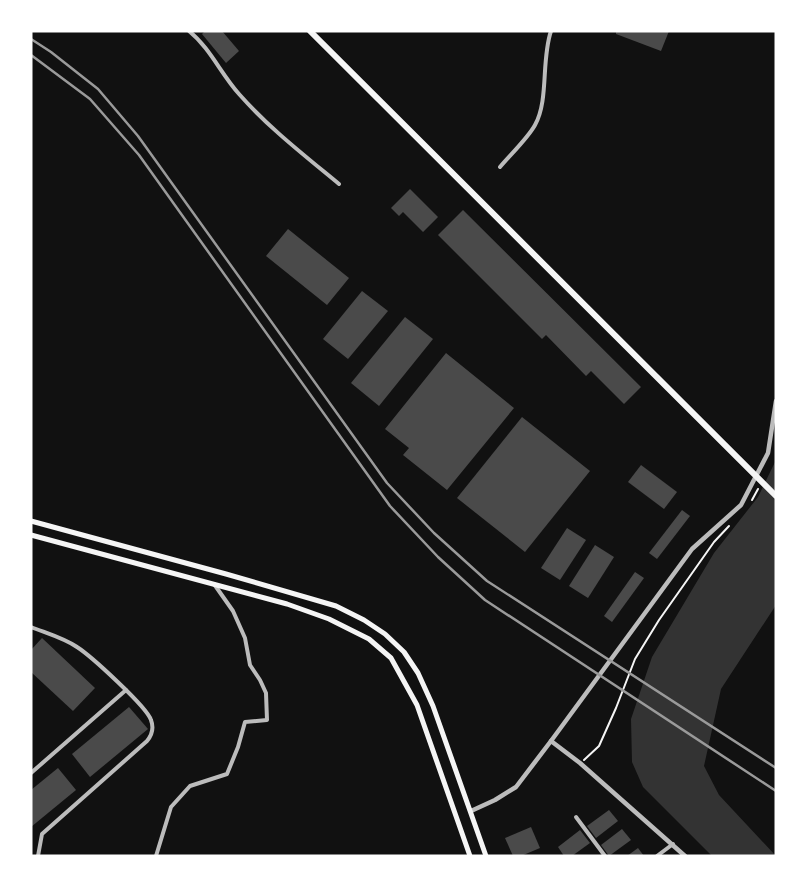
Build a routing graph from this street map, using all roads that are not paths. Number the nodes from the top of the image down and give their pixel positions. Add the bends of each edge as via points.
1 (189, 31) edge
2 (310, 31) edge
3 (551, 31) edge
4 (500, 167) dead end
5 (338, 184) dead end
6 (776, 401) edge
7 (776, 496) edge
8 (31, 521) edge
9 (31, 535) edge
10 (214, 584) junction
11 (31, 627) edge
12 (126, 690) junction
13 (551, 741) junction
14 (31, 773) edge
15 (471, 811) junction
16 (576, 817) dead end
17 (672, 844) junction
18 (38, 856) edge
19 (156, 856) edge
20 (470, 856) edge
21 (486, 856) edge
22 (606, 856) edge
23 (657, 856) edge
24 (685, 856) edge

1 - 5 street via 199,39 238,93 276,132
2 - 7 highway
3 - 4 street via 535,125
6 - 13 street via 768,452 741,505 692,548
8 - 15 main road via 316,600 364,620 404,652 418,673
9 - 10 main road
10 - 19 street via 233,611 245,638 250,665 266,693 267,720 246,722 227,774 190,786 171,807
10 - 20 main road via 329,619 368,640 391,658 417,705
11 - 12 street via 77,647
12 - 14 street
12 - 18 street via 150,717 149,738 42,834
13 - 15 street via 516,787
13 - 17 street
15 - 21 main road
16 - 22 street
17 - 23 street
17 - 24 street

